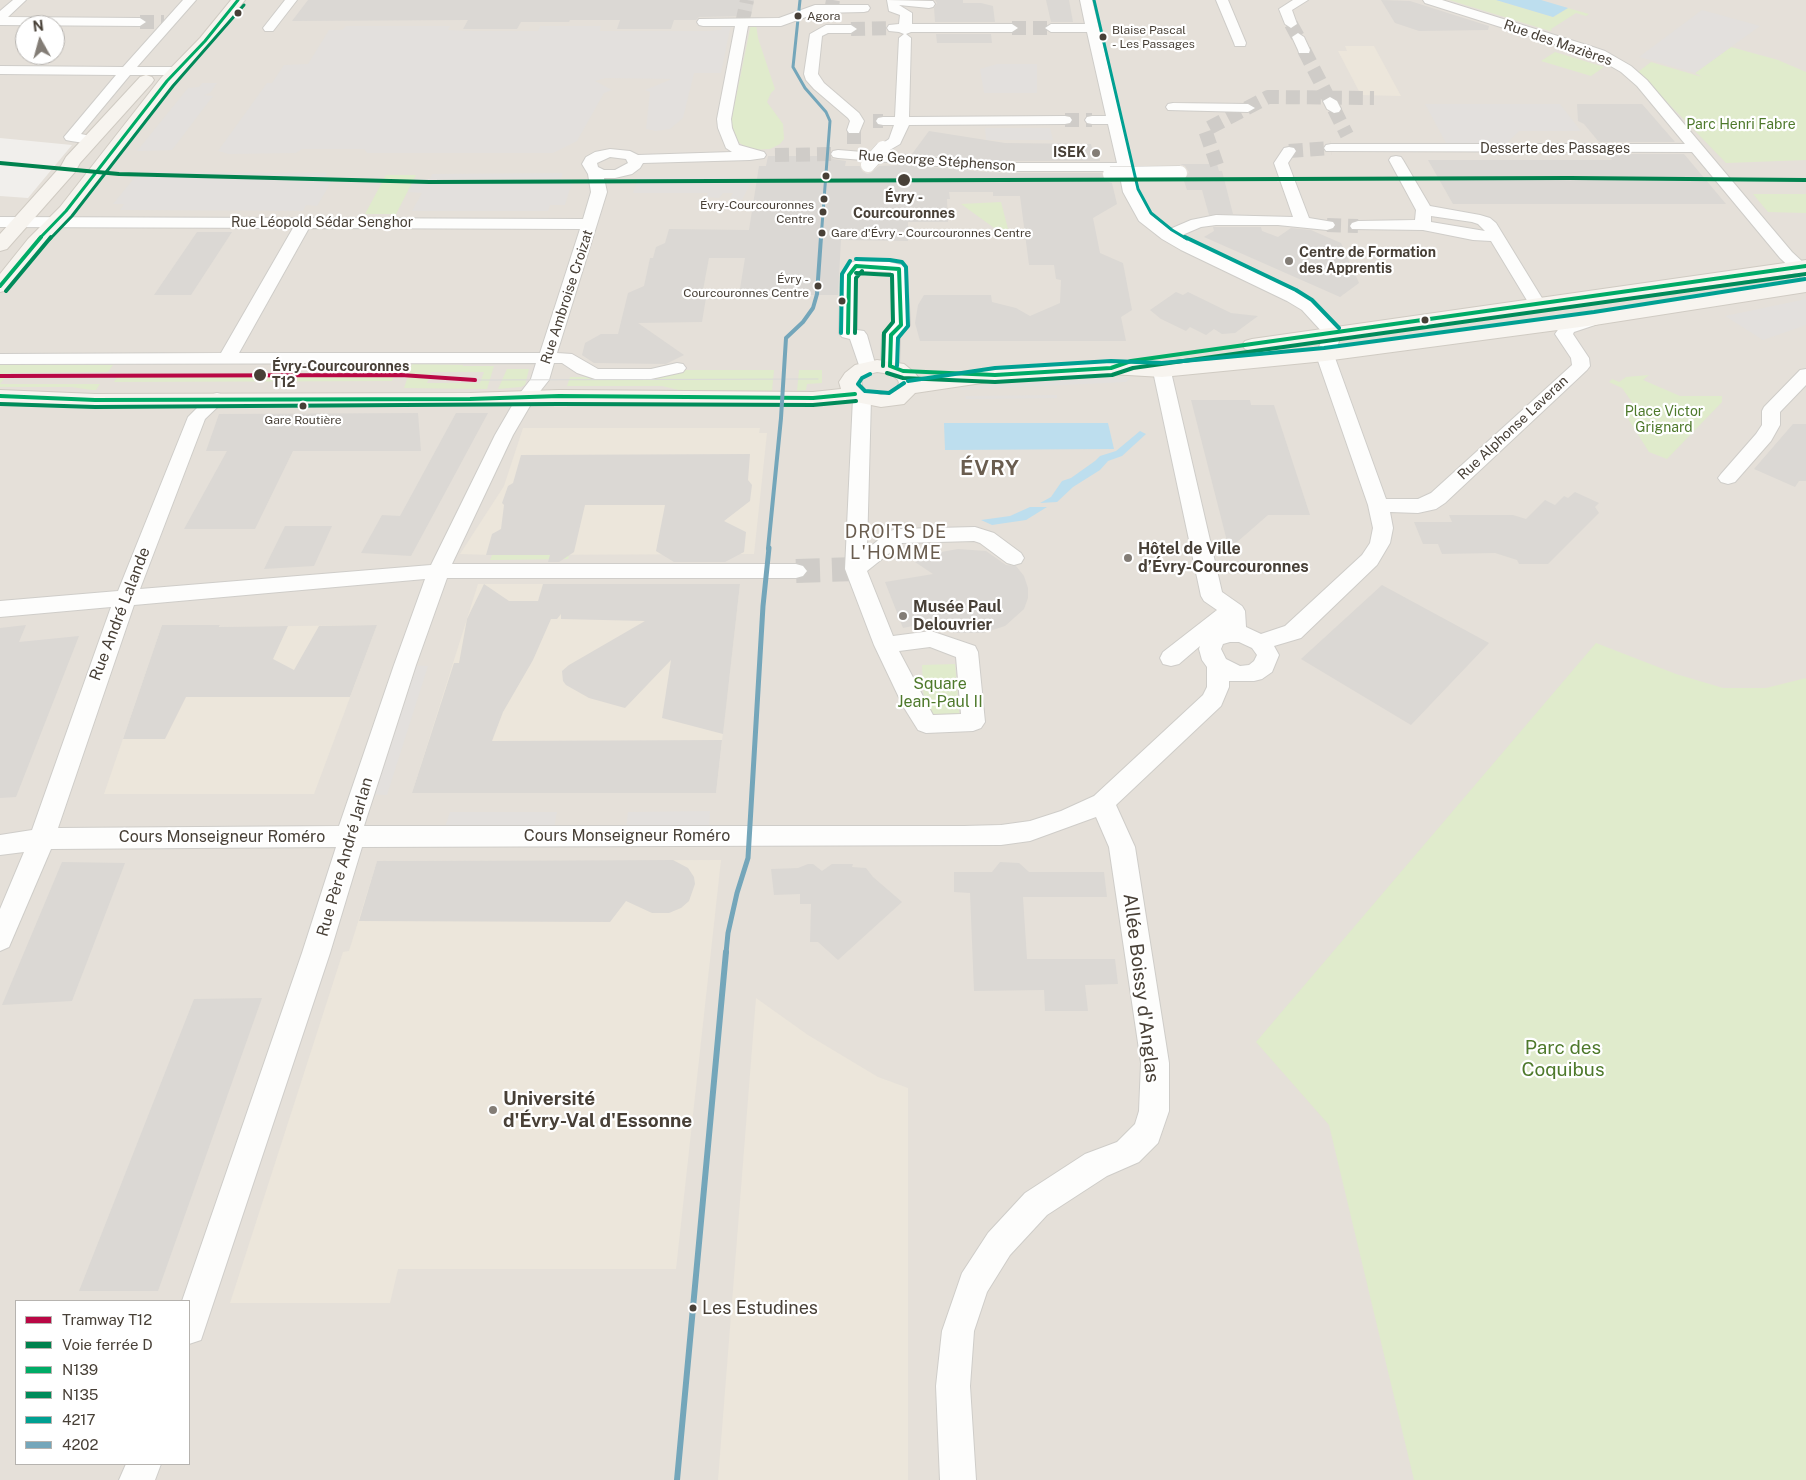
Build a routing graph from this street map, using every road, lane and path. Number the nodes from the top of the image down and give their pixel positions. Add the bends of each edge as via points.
1 (20, 0) edge
2 (190, 0) edge
3 (238, 0) edge
4 (291, 0) edge
5 (893, 0) edge
6 (1086, 0) edge
7 (1222, 0) edge
8 (1428, 0) edge
9 (1308, 1) edge
10 (929, 4) dead end
11 (864, 8) tunnel mouth
12 (831, 11) tunnel mouth
13 (1289, 19) dead end
14 (0, 20) edge
15 (140, 22) tunnel mouth
16 (703, 22) dead end
17 (742, 24) tunnel mouth
18 (269, 28) dead end
19 (1012, 28) tunnel mouth
20 (1051, 28) tunnel mouth
21 (1093, 28) junction
22 (834, 29) junction
23 (852, 29) tunnel mouth
24 (902, 31) junction
25 (1298, 37) tunnel mouth
26 (1240, 43) dead end
27 (1304, 50) tunnel mouth
28 (175, 52) dead end
29 (0, 70) edge
30 (127, 70) junction
31 (156, 70) junction
32 (176, 71) junction
33 (1173, 107) dead end
34 (1248, 108) dead end
35 (1065, 120) tunnel mouth
36 (1092, 120) tunnel mouth
37 (1115, 120) junction
38 (726, 135) junction
39 (1347, 135) tunnel mouth
40 (854, 137) junction
41 (90, 140) junction
42 (1331, 148) tunnel mouth
43 (1698, 148) junction
44 (1372, 149) junction
45 (1413, 149) junction
46 (1289, 152) dead end
47 (838, 154) dead end
48 (759, 155) junction
49 (775, 155) tunnel mouth
50 (716, 160) junction
51 (1396, 160) junction
52 (630, 166) junction
53 (1126, 166) junction
54 (990, 169) dead end
55 (595, 172) junction
56 (1180, 173) dead end
57 (1110, 174) dead end
58 (599, 192) junction
59 (1424, 218) junction
60 (1302, 221) junction
61 (0, 222) edge
62 (55, 222) junction
63 (20, 223) junction
64 (304, 223) junction
65 (590, 224) junction
66 (1327, 226) tunnel mouth
67 (1358, 226) tunnel mouth
68 (1168, 236) junction
69 (0, 245) edge
70 (1803, 269) edge
71 (0, 286) edge
72 (1806, 286) edge
73 (1537, 303) junction
74 (1595, 319) junction
75 (1333, 333) junction
76 (858, 335) junction
77 (892, 335) junction
78 (1325, 355) junction
79 (227, 358) junction
80 (548, 358) junction
81 (0, 359) edge
82 (677, 368) dead end
83 (867, 368) junction
84 (1111, 368) junction
85 (1806, 374) edge
86 (901, 375) junction
87 (1163, 376) dead end
88 (0, 396) edge
89 (858, 396) junction
90 (526, 397) junction
91 (217, 399) junction
92 (1728, 478) dead end
93 (1378, 505) junction
94 (1014, 558) dead end
95 (856, 569) junction
96 (439, 570) junction
97 (796, 571) tunnel mouth
98 (135, 596) junction
99 (1231, 608) junction
100 (0, 609) edge
101 (1236, 633) junction
102 (1260, 642) junction
103 (885, 645) junction
104 (1171, 658) dead end
105 (1218, 676) junction
106 (1103, 803) junction
107 (41, 839) junction
108 (0, 844) edge
109 (349, 846) junction
110 (0, 939) edge
111 (190, 1325) edge
112 (143, 1465) edge
113 (137, 1480) edge
114 (958, 1480) edge

1 - 14 street
2 - 30 street
3 - 32 main road
4 - 18 street
5 - 10 street
5 - 24 street via 893,8 906,13
6 - 21 street
7 - 26 street
8 - 43 street, Rue des Mazières via 1585,49 1616,62 1642,83
9 - 13 street
11 - 16 street via 815,8 781,22
12 - 22 street
14 - 15 street
17 - 38 street via 724,119
19 - 24 street
20 - 21 street
21 - 37 street
22 - 23 street
22 - 40 street via 816,34 811,74 819,86 848,109
24 - 54 street, bridge via 902,124 895,141 883,148 868,167 950,165
25 - 27 street
28 - 31 main road
29 - 30 street
30 - 31 street
30 - 41 street via 71,136
31 - 32 street
31 - 41 main road
32 - 62 main road
33 - 34 street
35 - 40 street via 878,121
36 - 37 street
37 - 53 street
38 - 48 street via 733,148
38 - 50 street via 725,150
39 - 44 street
40 - 47 street, Rue George Stéphenson
40 - 53 street, Rue George Stéphenson via 992,167
41 - 63 main road
42 - 44 street, Desserte des Passages
43 - 45 street, Desserte des Passages
43 - 70 street, Rue des Mazières
44 - 45 street, Desserte des Passages
44 - 51 street
45 - 51 street
46 - 60 street via 1281,163
48 - 49 street
48 - 50 street
50 - 52 street via 693,165
51 - 59 street
52 - 55 street via 607,174
52 - 55 street via 622,153 600,155 589,164
52 - 58 street
53 - 68 street via 1134,200 1145,218
55 - 58 street, Rue Ambroise Croizat
56 - 57 street, bridge
58 - 65 street, Rue Ambroise Croizat
59 - 67 street
59 - 73 street via 1473,235 1496,236
60 - 66 street
60 - 68 street via 1204,221
61 - 63 street, Rue Léopold Sédar Senghor
62 - 63 street, Rue Léopold Sédar Senghor
62 - 64 street, Rue Léopold Sédar Senghor
62 - 71 main road
63 - 69 main road
64 - 65 street, Rue Léopold Sédar Senghor
64 - 79 street
65 - 80 street, Rue Ambroise Croizat
68 - 75 street via 1209,259 1293,297 1308,306
70 - 73 main road
72 - 74 main road
73 - 75 main road
74 - 78 main road
74 - 93 street, Rue Alphonse Laveran via 1568,328 1564,334 1580,358 1581,366 1438,498 1418,506
75 - 78 street
75 - 84 main road via 1132,361
76 - 77 street
76 - 77 street via 848,333 849,275 856,266 899,270 901,325
76 - 83 street
77 - 86 street
78 - 84 main road via 1162,371
78 - 93 street
79 - 80 street
79 - 81 street
80 - 82 street via 566,358 595,374 651,374
80 - 90 street, Rue Ambroise Croizat via 540,380
83 - 86 main road
83 - 89 main road via 857,372 850,382
84 - 86 main road
85 - 92 street via 1771,411 1771,425 1764,437
86 - 89 main road via 900,397 881,401
87 - 99 street via 1212,596
88 - 91 main road via 95,400
89 - 90 main road
89 - 95 street
90 - 91 main road
90 - 96 street, Rue Père André Jarlan via 504,435
91 - 98 street, Rue André Lalande via 197,417
93 - 102 street via 1383,528 1380,543 1370,560 1293,632
94 - 95 street via 988,538 975,534 898,536
95 - 103 street
96 - 97 street
96 - 98 street
96 - 109 street, Rue Père André Jarlan via 352,826
98 - 100 street
98 - 107 street, Rue André Lalande
99 - 101 street via 1234,610
99 - 104 street
101 - 102 street
101 - 105 street via 1221,636 1212,644 1210,654
102 - 105 street, Cours Monseigneur Roméro via 1268,655 1264,666 1254,673
103 - 103 street via 926,724 973,722 967,652 931,639
105 - 106 street, Cours Monseigneur Roméro via 1213,700
106 - 109 street, Cours Monseigneur Roméro via 1030,831 1002,835
106 - 114 street, Allée Boissy d'Anglas via 1122,846 1126,870 1155,1063 1154,1111 1147,1133 1128,1152 1096,1166 1036,1204 999,1244 973,1284 958,1331 953,1386
107 - 108 street, Cours Monseigneur Roméro
107 - 109 street, Cours Monseigneur Roméro via 84,837
107 - 110 street
109 - 111 street, Rue Père André Jarlan
112 - 113 street

